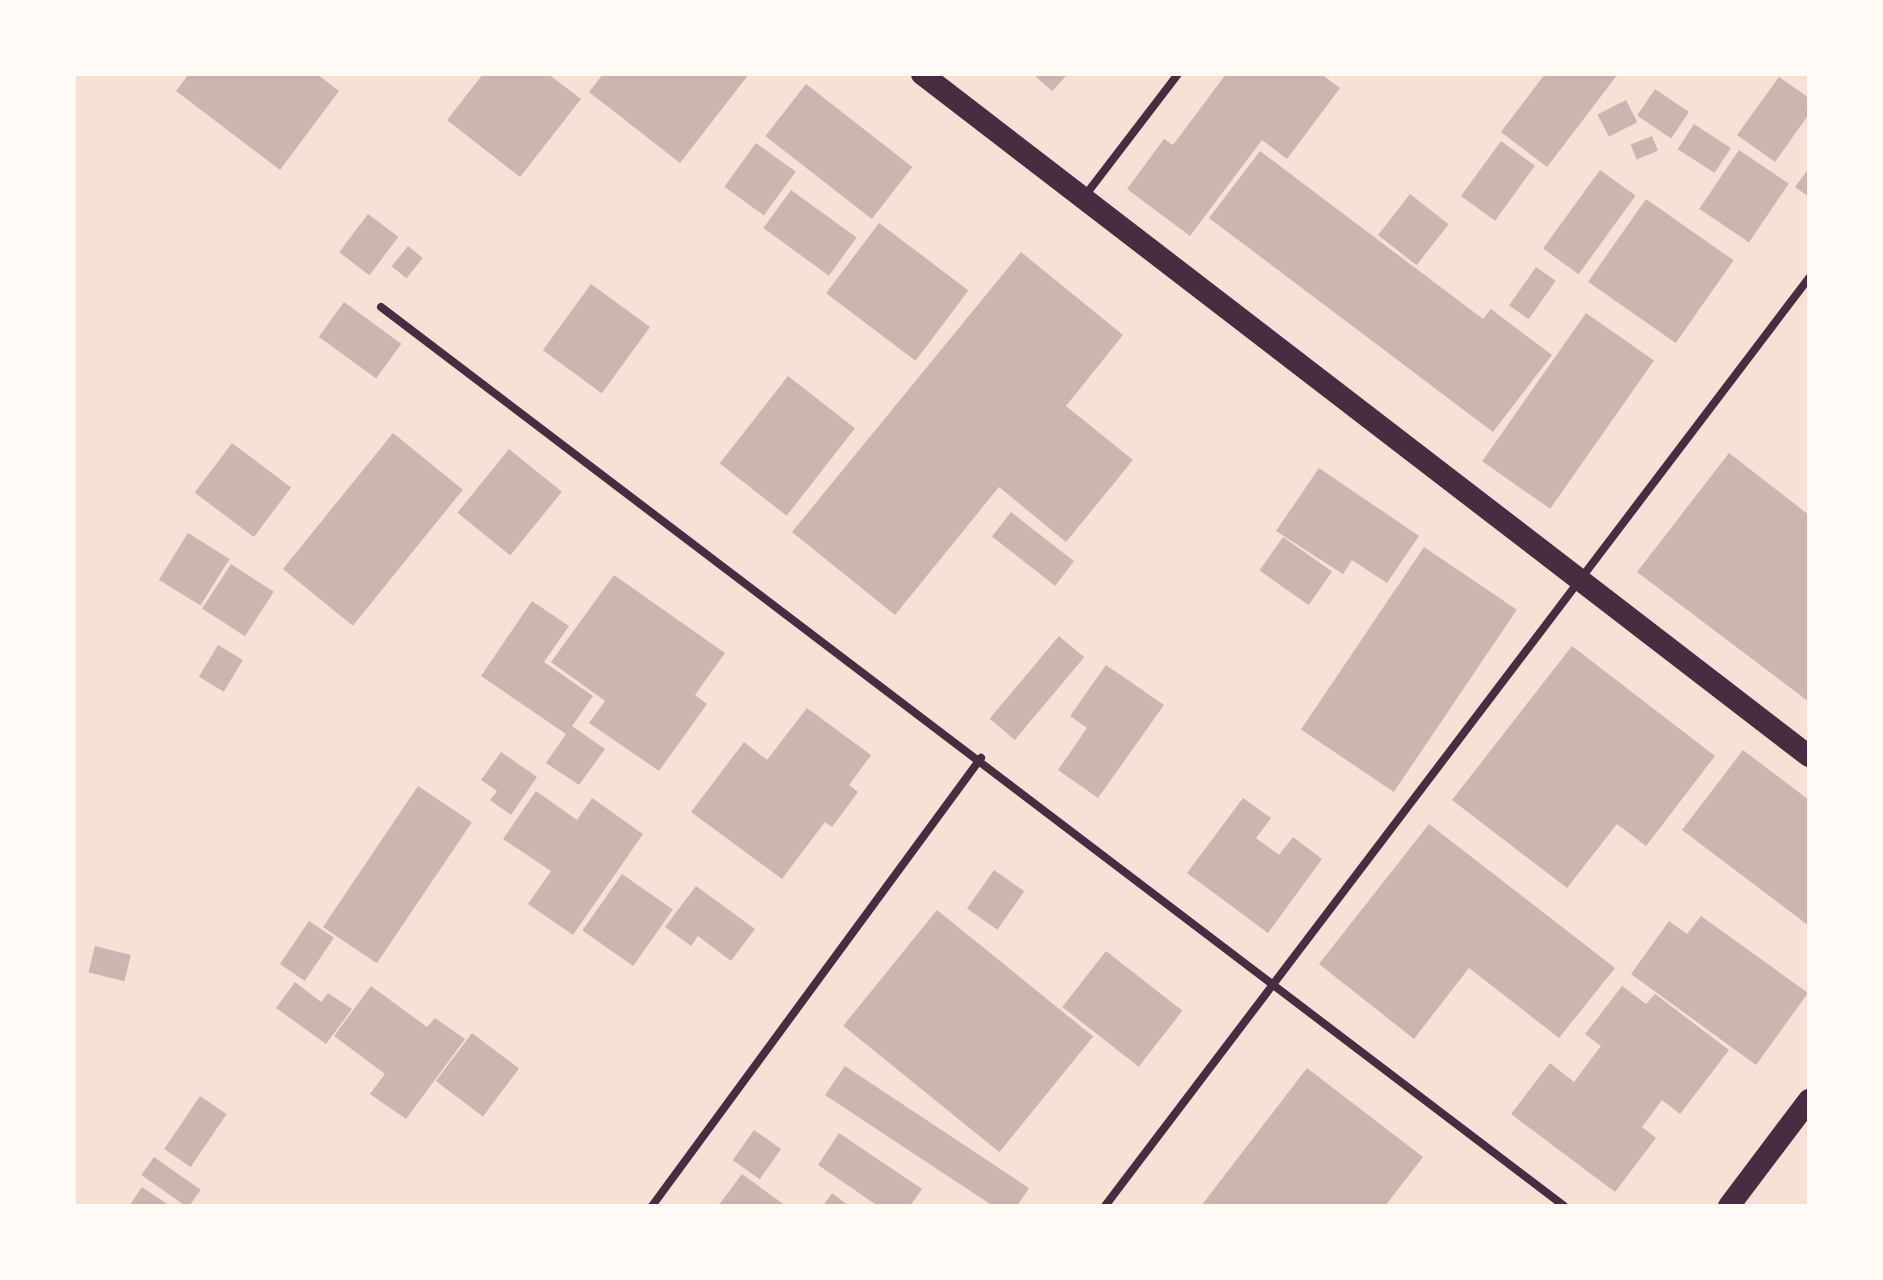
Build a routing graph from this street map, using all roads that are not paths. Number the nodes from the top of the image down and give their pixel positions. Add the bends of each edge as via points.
1 (922, 74) edge
2 (1178, 74) edge
3 (1081, 201) junction
4 (1809, 278) edge
5 (381, 307) dead end
6 (1575, 581) junction
7 (1809, 756) edge
8 (981, 758) junction
9 (1277, 981) junction
10 (1809, 1100) edge
11 (652, 1206) edge
12 (1105, 1206) edge
13 (1564, 1206) edge
14 (1729, 1206) edge

1 - 3 highway
2 - 3 street
3 - 6 highway
4 - 6 street
5 - 8 street
6 - 7 highway
6 - 9 street
8 - 9 street
8 - 11 street
9 - 12 street
9 - 13 street
10 - 14 highway

